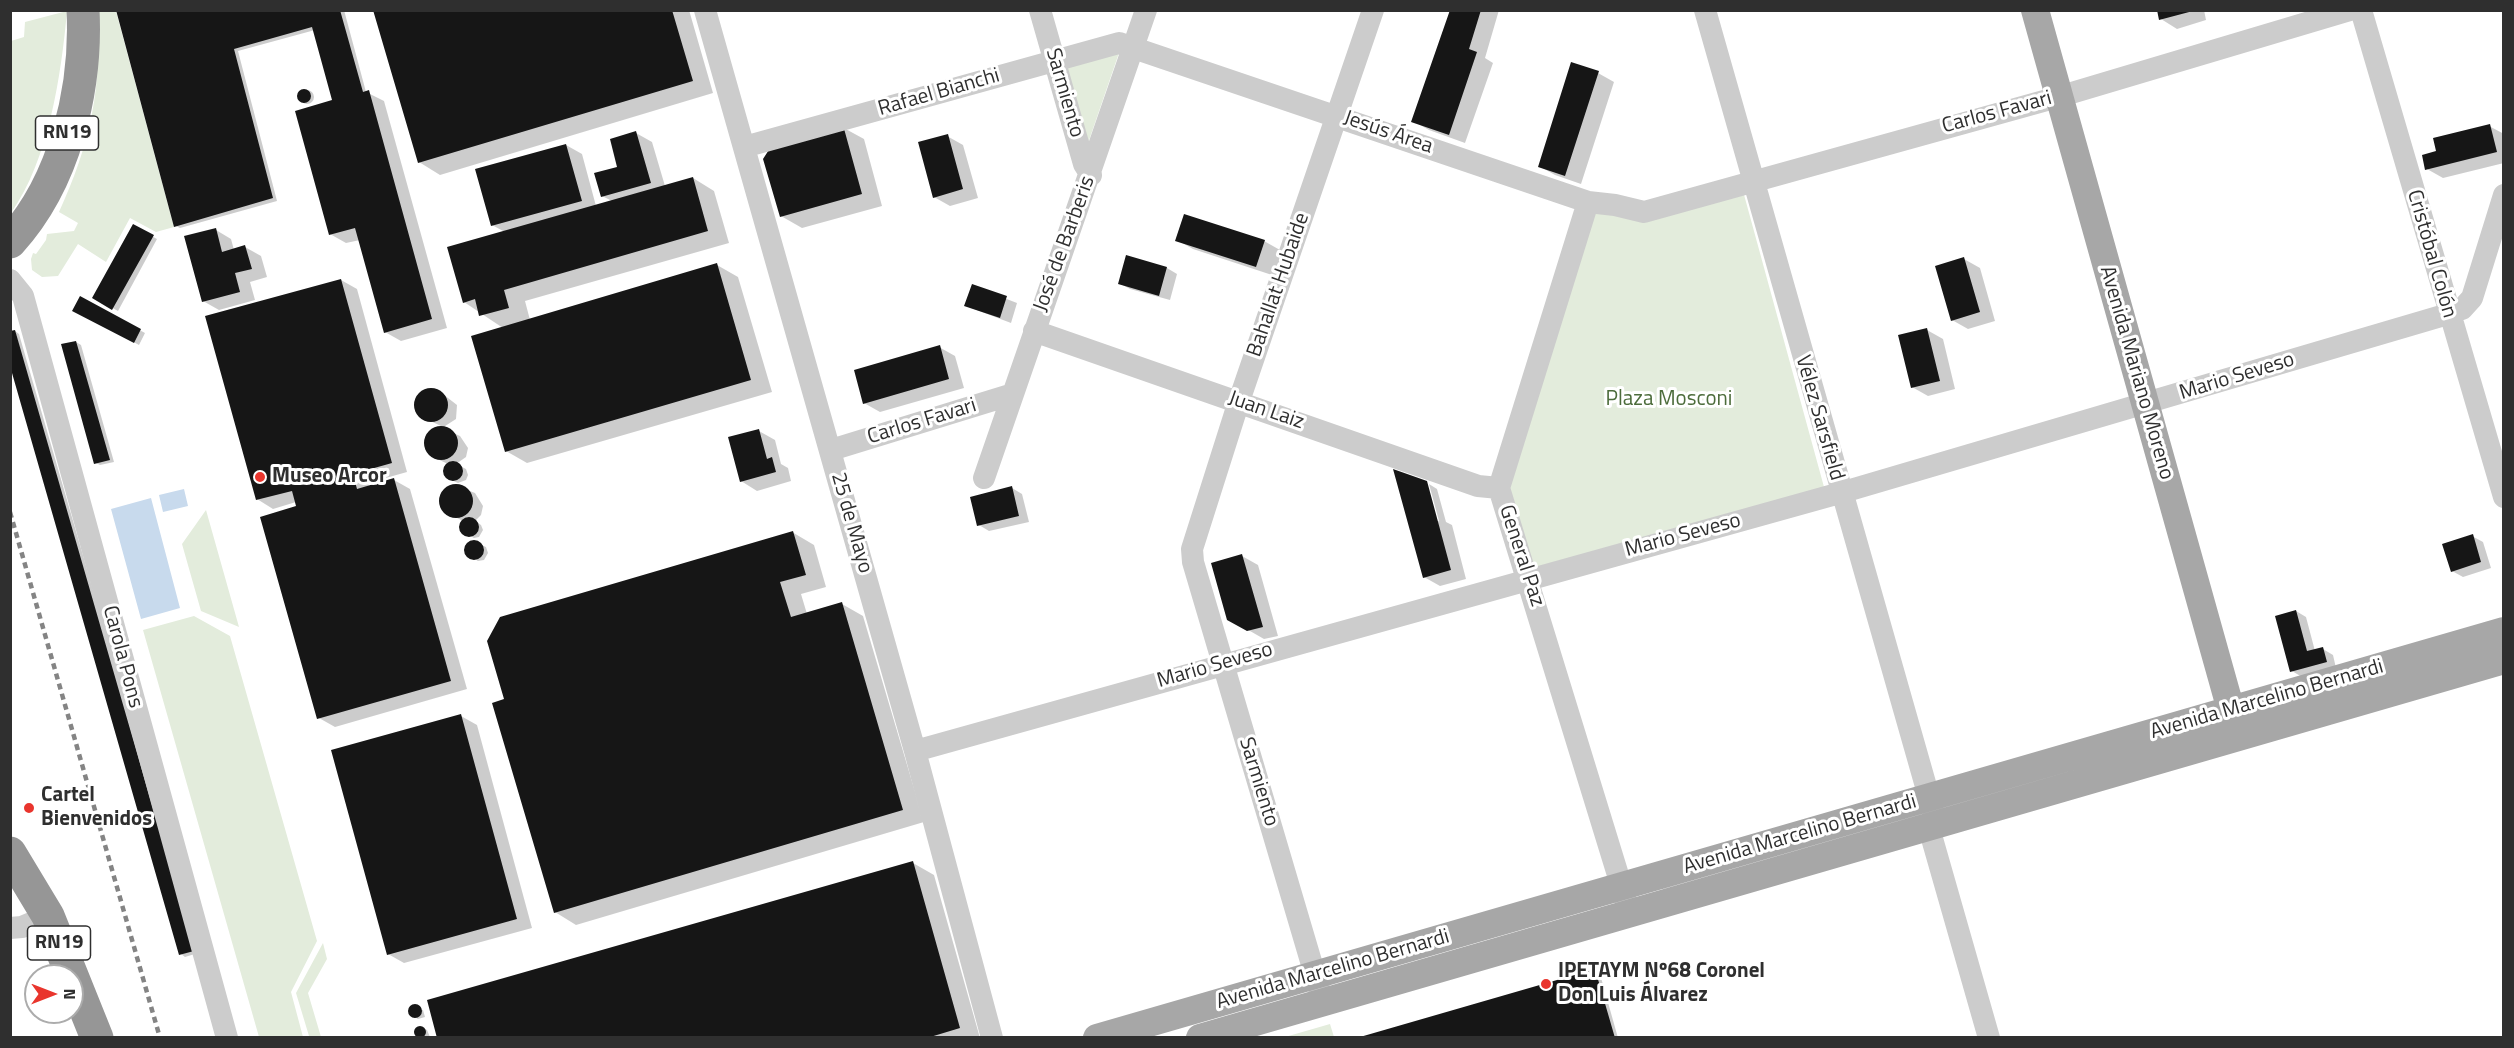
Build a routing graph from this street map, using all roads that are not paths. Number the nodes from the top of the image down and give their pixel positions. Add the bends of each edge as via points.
1 (83, 10) edge
2 (705, 10) edge
3 (1040, 10) edge
4 (1146, 10) edge
5 (1373, 10) edge
6 (1705, 10) edge
7 (2035, 10) edge
8 (2349, 10) edge
9 (2361, 10) edge
10 (1134, 47) junction
11 (1054, 61) junction
12 (2058, 97) junction
13 (1337, 116) junction
14 (744, 147) junction
15 (1091, 175) junction
16 (1753, 180) junction
17 (2504, 195) edge
18 (1588, 202) junction
19 (1644, 212) joint
20 (10, 242) edge
21 (10, 280) edge
22 (2448, 314) junction
23 (1034, 331) junction
24 (1013, 394) junction
25 (1239, 401) junction
26 (2146, 405) junction
27 (831, 450) junction
28 (984, 478) dead end
29 (1499, 488) junction
30 (1840, 493) junction
31 (2504, 497) edge
32 (1192, 562) joint
33 (1529, 579) junction
34 (2504, 631) edge
35 (2504, 660) edge
36 (1223, 663) junction
37 (2234, 723) junction
38 (915, 751) junction
39 (1928, 798) junction
40 (1933, 826) junction
41 (10, 853) edge
42 (1625, 899) junction
43 (48, 916) junction
44 (10, 928) edge
45 (1320, 988) junction
46 (97, 1038) edge
47 (227, 1038) edge
48 (992, 1038) edge
49 (1097, 1038) edge
50 (1200, 1038) edge
51 (1989, 1038) edge

1 - 20 highway, RN19 via 77,90 62,150 35,208
2 - 14 street, 25 de Mayo
3 - 11 street, Sarmiento
4 - 10 street, José de Barberis
5 - 13 street, Bahallat Hubaide
6 - 16 street, Vélez Sarsfield
7 - 12 main road, Avenida Mariano Moreno
8 - 12 street, Carlos Favari
9 - 22 street, Cristóbal Colón
10 - 11 street, Rafael Bianchi via 1112,44
10 - 13 street, Jesús Área
10 - 15 street, José de Barberis
11 - 14 street, Rafael Bianchi
11 - 15 street, Sarmiento via 1084,164
12 - 16 street, Carlos Favari
12 - 26 main road, Avenida Mariano Moreno
13 - 18 street, Jesús Área
13 - 25 street, Bahallat Hubaide
14 - 27 street, 25 de Mayo
15 - 23 street, José de Barberis
16 - 19 street, Carlos Favari
16 - 30 street, Vélez Sarsfield
17 - 22 street, Mario Seveso via 2472,298 2462,309
18 - 19 street, Jesús Área
18 - 29 street, General Paz
21 - 47 street, Carola Pons via 23,296
22 - 26 street, Mario Seveso
22 - 31 street, Cristóbal Colón
23 - 24 street, José de Barberis
23 - 25 street, Juan Laiz
24 - 27 street, Carlos Favari
24 - 28 street, José de Barberis
25 - 29 street, Juan Laiz via 1478,486
25 - 32 street, Bahallat Hubaide via 1192,549
26 - 30 street, Mario Seveso
26 - 37 main road, Avenida Mariano Moreno
27 - 38 street, 25 de Mayo
29 - 33 street, General Paz
30 - 33 street, Mario Seveso
30 - 39 street, Vélez Sarsfield
32 - 36 street, Sarmiento
33 - 36 street, Mario Seveso
33 - 42 street, General Paz
34 - 37 main road, Avenida Marcelino Bernardi
35 - 37 main road, Avenida Marcelino Bernardi
36 - 38 street, Mario Seveso
36 - 45 street, Sarmiento
37 - 39 main road, Avenida Marcelino Bernardi
37 - 40 main road, Avenida Marcelino Bernardi
38 - 48 street, 25 de Mayo
39 - 40 street, Vélez Sarsfield
39 - 42 main road, Avenida Marcelino Bernardi
40 - 42 main road, Avenida Marcelino Bernardi
40 - 51 street, Vélez Sarsfield
41 - 43 highway, RN19
42 - 45 main road, Avenida Marcelino Bernardi
43 - 44 street
43 - 46 highway, RN19
45 - 49 main road, Avenida Marcelino Bernardi
45 - 50 main road, Avenida Marcelino Bernardi

